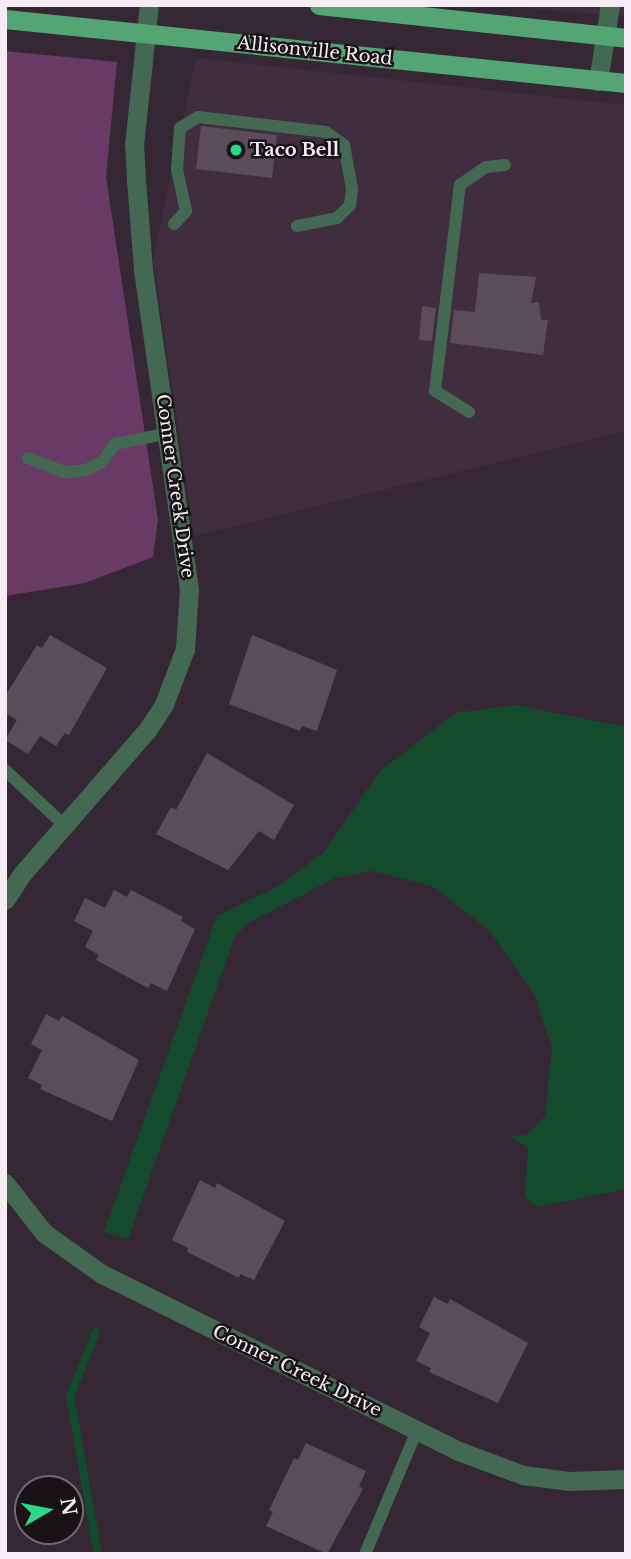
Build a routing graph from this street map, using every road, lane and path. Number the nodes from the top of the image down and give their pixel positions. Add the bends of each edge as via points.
1 (319, 5) edge
2 (610, 5) edge
3 (149, 9) edge
4 (5, 19) edge
5 (146, 34) junction
6 (605, 37) junction
7 (626, 38) edge
8 (598, 81) junction
9 (626, 83) edge
10 (505, 165) dead end
11 (174, 224) dead end
12 (297, 226) dead end
13 (469, 412) dead end
14 (168, 433) junction
15 (28, 458) dead end
16 (5, 770) edge
17 (64, 825) junction
18 (5, 900) edge
19 (5, 1183) edge
20 (417, 1430) junction
21 (626, 1479) edge
22 (365, 1554) edge

1 - 6 main road
2 - 6 street
3 - 5 street, Conner Creek Drive
4 - 5 main road, Allisonville Road
5 - 8 main road, Allisonville Road
5 - 14 street, Conner Creek Drive via 134,145 143,269
6 - 7 main road
6 - 8 street
8 - 9 main road, Allisonville Road
10 - 13 lane via 486,167 460,186 435,391
11 - 12 lane via 186,211 177,169 180,128 198,117 326,132 344,145 352,189 350,205 337,218
14 - 15 lane via 115,444 102,462 86,470 65,472
14 - 17 street, Conner Creek Drive via 189,589 185,649 164,704 148,729
16 - 17 lane
17 - 18 street, Conner Creek Drive
19 - 20 street, Conner Creek Drive via 44,1233 102,1274
20 - 21 street, Conner Creek Drive via 523,1475 569,1481
20 - 22 lane

